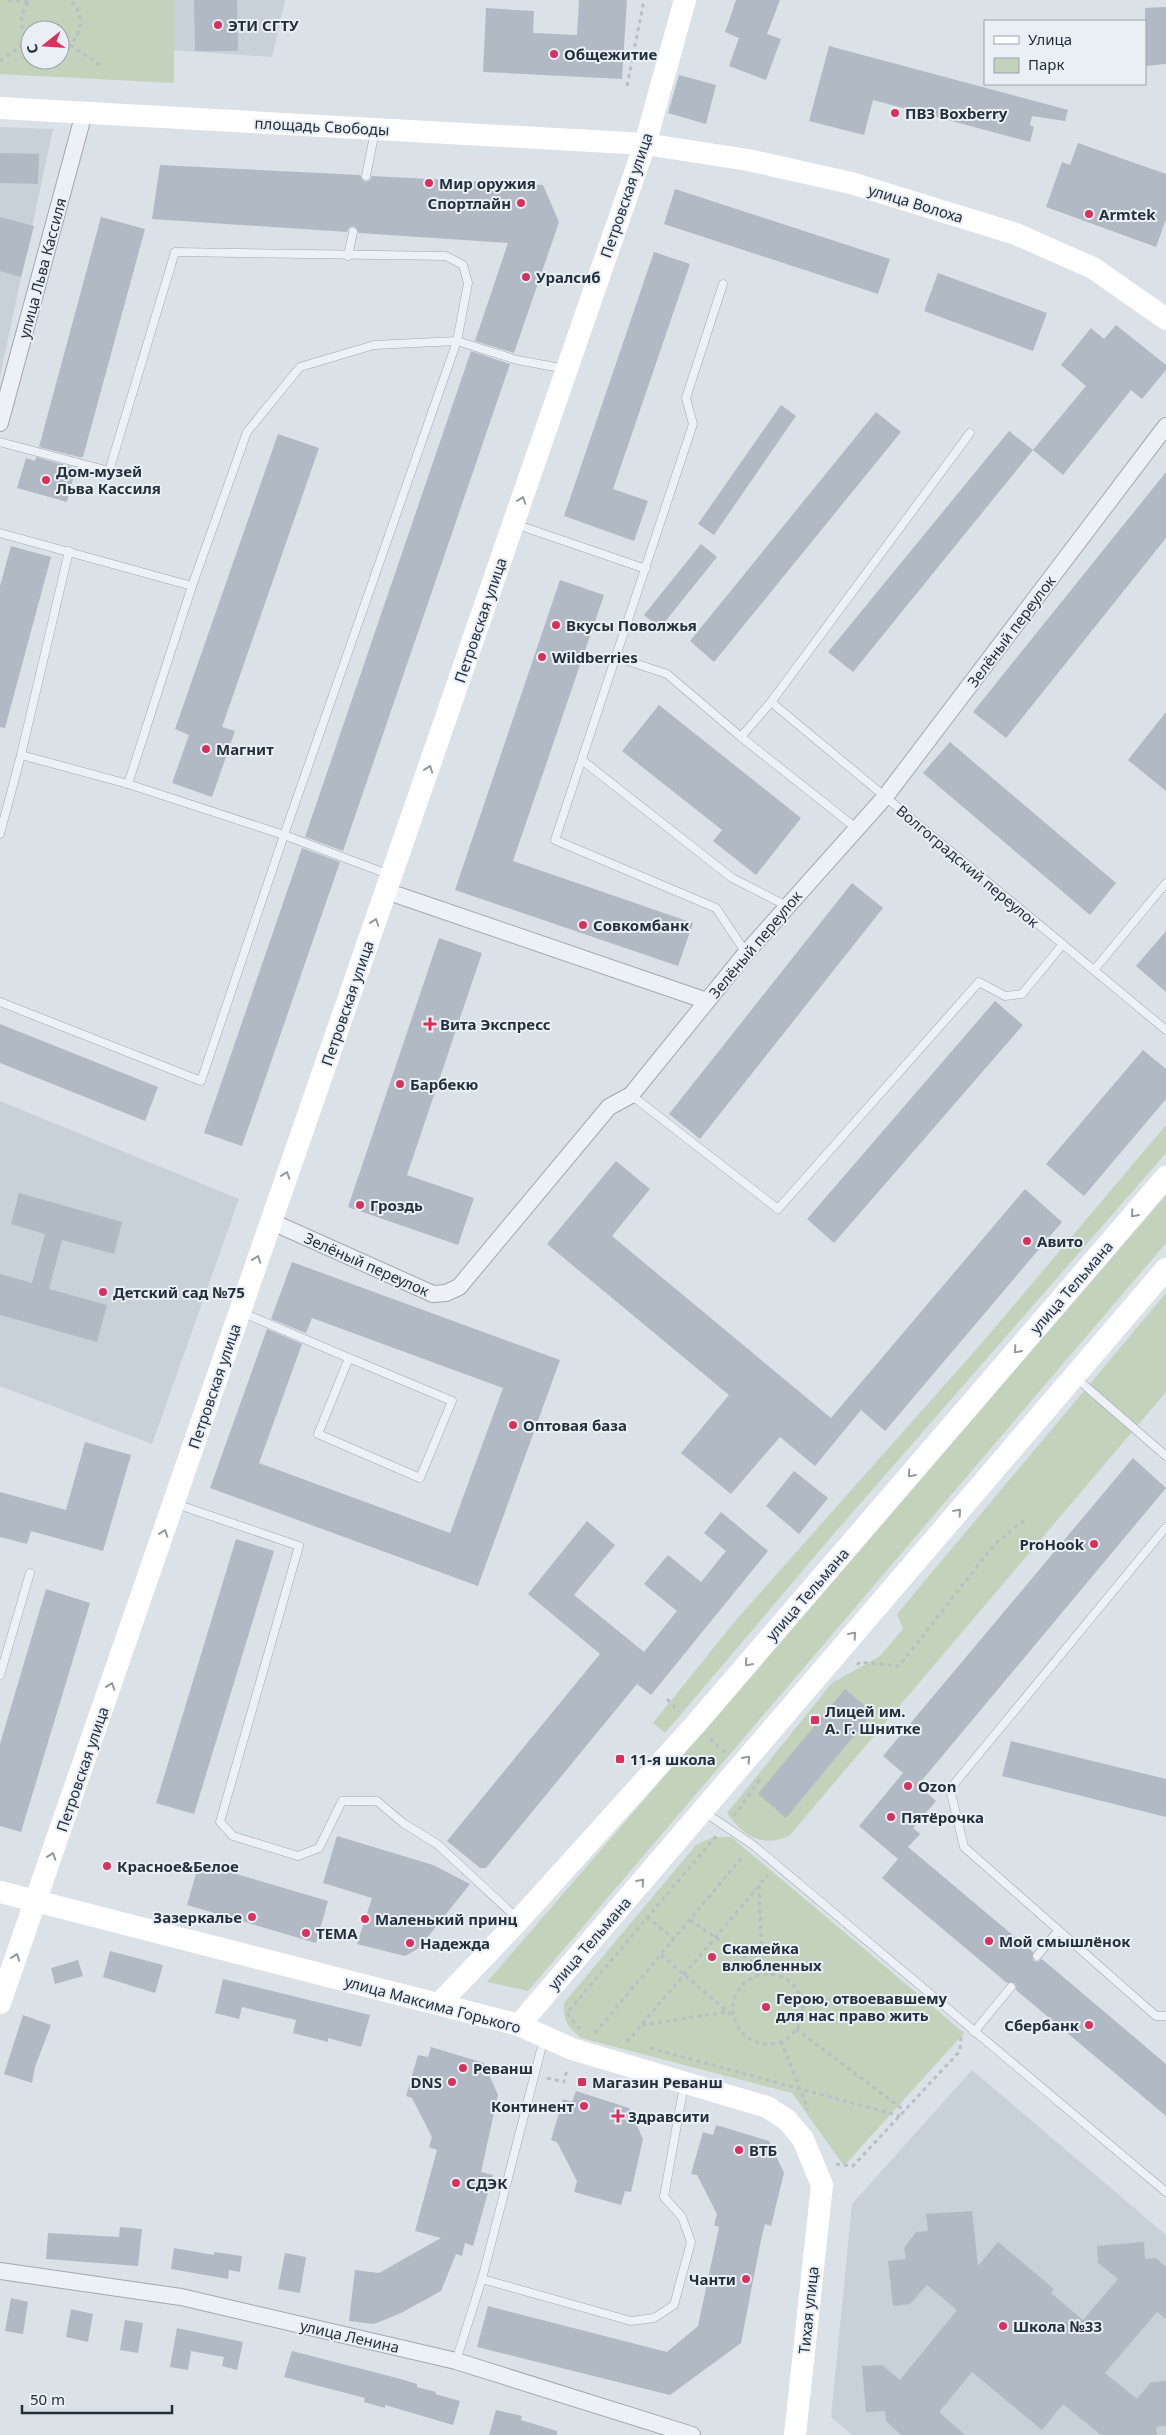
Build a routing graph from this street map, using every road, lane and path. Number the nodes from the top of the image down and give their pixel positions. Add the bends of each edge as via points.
1 (8, 0) edge
2 (70, 0) edge
3 (644, 0) edge
4 (685, 0) edge
5 (30, 1) edge
6 (22, 20) edge
7 (70, 45) joint
8 (20, 48) edge
9 (0, 61) edge
10 (100, 65) dead end
11 (627, 86) dead end
12 (0, 108) edge
13 (84, 112) junction
14 (376, 129) junction
15 (645, 144) junction
16 (366, 176) dead end
17 (353, 232) dead end
18 (348, 256) junction
19 (723, 284) dead end
20 (1166, 319) edge
21 (456, 341) junction
22 (567, 370) junction
23 (0, 422) edge
24 (1166, 426) edge
25 (970, 433) dead end
26 (0, 442) edge
27 (513, 524) junction
28 (0, 533) edge
29 (69, 552) junction
30 (646, 569) junction
31 (192, 586) junction
32 (616, 657) junction
33 (771, 702) junction
34 (741, 737) junction
35 (21, 755) junction
36 (582, 760) junction
37 (128, 784) junction
38 (885, 797) junction
39 (856, 828) junction
40 (0, 834) edge
41 (284, 835) junction
42 (1166, 883) edge
43 (389, 884) junction
44 (787, 906) junction
45 (1062, 944) junction
46 (746, 953) junction
47 (1094, 970) junction
48 (707, 1001) junction
49 (0, 1002) edge
50 (1166, 1030) edge
51 (630, 1096) junction
52 (1166, 1177) edge
53 (270, 1221) junction
54 (1166, 1269) edge
55 (239, 1311) junction
56 (350, 1358) junction
57 (1074, 1376) junction
58 (1166, 1456) edge
59 (174, 1504) junction
60 (1027, 1518) dead end
61 (1166, 1527) edge
62 (30, 1573) dead end
63 (853, 1670) dead end
64 (0, 1675) edge
65 (766, 1773) dead end
66 (702, 1811) junction
67 (727, 1827) junction
68 (710, 1841) junction
69 (718, 1841) dead end
70 (738, 1850) dead end
71 (768, 1875) dead end
72 (759, 1884) junction
73 (0, 1892) edge
74 (36, 1902) junction
75 (647, 1917) junction
76 (519, 1920) junction
77 (690, 1920) junction
78 (1058, 1931) junction
79 (715, 1938) junction
80 (674, 1939) junction
81 (661, 1955) junction
82 (1037, 1956) dead end
83 (762, 1968) junction
84 (770, 1974) junction
85 (685, 1975) junction
86 (1011, 1987) dead end
87 (914, 1996) dead end
88 (802, 2002) junction
89 (0, 2003) edge
90 (439, 2004) junction
91 (727, 2012) junction
92 (1166, 2016) edge
93 (735, 2017) junction
94 (519, 2025) junction
95 (642, 2025) junction
96 (796, 2029) junction
97 (580, 2030) dead end
98 (974, 2032) junction
99 (595, 2033) dead end
100 (544, 2038) junction
101 (781, 2041) junction
102 (627, 2042) dead end
103 (684, 2083) junction
104 (905, 2111) junction
105 (809, 2113) dead end
106 (822, 2185) junction
107 (1166, 2192) edge
108 (0, 2271) edge
109 (482, 2279) junction
110 (456, 2361) junction
111 (692, 2435) edge
112 (795, 2435) edge

1 - 5 path
2 - 7 path via 79,11 81,20 80,30
3 - 11 path
4 - 15 main road, Петровская улица
5 - 6 path
7 - 10 path
8 - 9 path
12 - 13 main road, площадь Свободы
13 - 14 main road, площадь Свободы
13 - 23 street, улица Льва Кассиля
14 - 15 main road, площадь Свободы
14 - 16 lane
15 - 20 main road, улица Волоха via 748,160 851,183 1016,234 1093,268
15 - 22 main road, Петровская улица
17 - 18 lane
18 - 21 lane via 446,256 463,265 468,283
18 - 26 lane via 175,252 109,471
19 - 30 lane via 686,398 693,424
21 - 22 lane via 517,360
21 - 31 lane via 374,345 300,367 247,432
21 - 41 lane
27 -> 22 main road, Петровская улица
24 - 38 street, Зелёный переулок
25 - 33 lane
27 - 30 lane
43 -> 27 main road, Петровская улица
28 - 29 lane
29 - 31 lane
29 - 35 lane
30 - 32 lane
31 - 37 lane
32 - 34 lane via 668,674
32 - 36 lane
33 - 34 lane
33 - 38 lane, Волгоградский переулок
34 - 39 lane
35 - 37 lane
35 - 40 lane
36 - 44 lane via 732,878
36 - 46 lane via 555,840 716,908
37 - 41 lane
38 - 39 street, Зелёный переулок
38 - 45 lane, Волгоградский переулок
39 - 44 street, Зелёный переулок
41 - 43 lane
41 - 49 lane via 201,1082
42 - 47 lane
43 - 48 street
53 -> 43 main road, Петровская улица
44 - 46 street, Зелёный переулок
45 - 47 lane, Волгоградский переулок
45 - 51 lane via 1022,994 1005,996 979,982 778,1209
46 - 48 street, Зелёный переулок
47 - 50 lane, Волгоградский переулок
48 - 51 street, Зелёный переулок
51 - 53 street, Зелёный переулок via 609,1107 459,1287 446,1293 433,1294
52 -> 76 main road, улица Тельмана via 694,1726
55 -> 53 main road, Петровская улица
54 - 57 main road, улица Тельмана
55 - 56 lane
55 - 59 main road, Петровская улица
56 - 56 lane via 318,1434 420,1478 452,1401
57 - 58 lane
66 -> 57 main road, улица Тельмана
74 -> 59 main road, Петровская улица
59 - 76 lane via 298,1546 220,1822 233,1836 298,1856 319,1848 342,1801 376,1802 437,1844
60 - 63 path via 994,1545 899,1666 860,1662
61 - 78 lane via 950,1789 964,1847
62 - 64 lane
65 - 67 path
66 - 67 lane
94 -> 66 main road, улица Тельмана
67 - 68 path
67 - 98 lane via 754,1845
68 - 69 path
68 - 75 path
70 - 77 path via 744,1855
71 - 72 path
72 - 79 path
72 - 83 path
73 - 74 main road, улица Максима Горького
89 -> 74 main road, Петровская улица
74 - 90 main road, улица Максима Горького
75 - 80 path
75 - 97 path via 567,2013
76 - 90 main road, улица Тельмана
77 - 79 path
77 - 80 path
78 - 82 lane
78 - 92 lane via 1156,2016
79 - 83 path
79 - 85 path
80 - 81 path
81 - 85 path
81 - 99 path
83 - 84 path
84 - 88 path via 786,1978 794,1985
84 - 93 path via 754,1976 741,1987 734,2001
85 - 91 path
85 - 95 path
86 - 98 lane
87 - 88 path
88 - 96 path via 802,2018
90 - 94 main road, улица Максима Горького
91 - 93 path
91 - 95 path
93 - 101 path via 745,2035 752,2039 769,2044
94 - 100 main road, улица Максима Горького
95 - 102 path
96 - 101 path
96 - 104 path
98 - 104 path via 961,2035 960,2052
98 - 107 lane
100 - 103 main road, улица Максима Горького
100 - 109 lane
101 - 105 path
103 - 106 main road, улица Максима Горького via 767,2107 787,2120 803,2139
103 - 109 lane via 664,2197 682,2217 691,2242 674,2305 654,2318 631,2321
104 - 106 path via 853,2166 829,2163
106 - 112 main road, Тихая улица
108 - 110 street, улица Ленина via 181,2297
109 - 110 lane
110 - 111 street, улица Ленина

